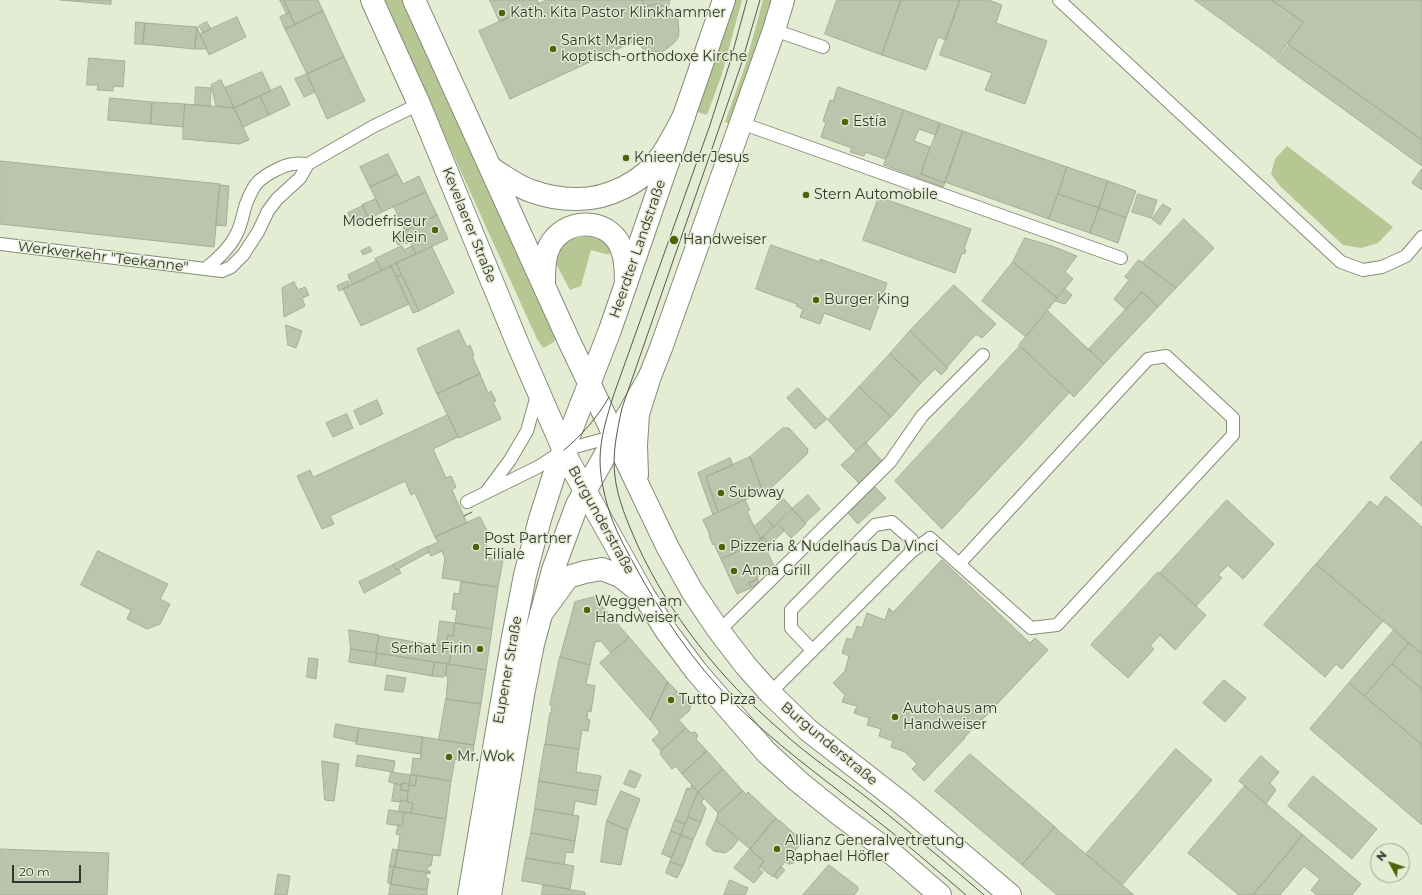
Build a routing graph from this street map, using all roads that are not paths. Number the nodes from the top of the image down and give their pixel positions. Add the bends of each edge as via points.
1 (372, 0) edge
2 (414, 0) edge
3 (724, 0) edge
4 (783, 0) edge
5 (1059, 0) edge
6 (774, 30) junction
7 (823, 47) dead end
8 (419, 104) junction
9 (684, 116) junction
10 (741, 123) junction
11 (308, 164) junction
12 (491, 168) junction
13 (1422, 237) edge
14 (0, 244) edge
15 (1121, 258) dead end
16 (205, 269) junction
17 (626, 284) junction
18 (544, 285) junction
19 (983, 354) dead end
20 (650, 376) junction
21 (590, 385) junction
22 (538, 390) junction
23 (615, 436) junction
24 (564, 450) junction
25 (638, 485) junction
26 (584, 490) junction
27 (485, 493) junction
28 (467, 502) dead end
29 (911, 552) junction
30 (958, 564) junction
31 (643, 594) junction
32 (541, 614) junction
33 (719, 631) junction
34 (812, 650) junction
35 (770, 693) junction
36 (469, 895) edge
37 (490, 895) edge
38 (940, 895) edge
39 (1010, 895) edge

1 - 8 main road, Kevelaerer Straße
2 - 12 main road
3 - 9 main road, Heerdter Landstraße
4 - 6 main road
5 - 13 lane via 1341,262 1363,270 1382,267 1406,256
6 - 7 lane
6 - 10 main road
8 - 11 lane via 374,126
8 - 22 main road, Kevelaerer Straße
9 - 12 main road via 661,156 643,176 621,189 596,197 576,199 549,196 516,184
9 - 17 main road, Heerdter Landstraße
10 - 15 lane
10 - 20 main road
11 - 16 lane, Werkverkehr "Teekanne" via 300,178 268,211 243,255 231,267 222,271
11 - 16 lane via 292,164 278,169 258,182 252,190 237,234 217,260
12 - 18 main road
14 - 16 lane, Werkverkehr "Teekanne"
17 - 18 main road via 626,266 618,240 609,231 595,225 581,224 568,228 556,237 548,249 544,263
17 - 21 main road, Heerdter Landstraße
18 - 21 main road
19 - 33 lane via 922,416 890,462
20 - 23 main road
20 - 25 main road via 638,414
21 - 23 main road
21 - 24 main road, Heerdter Landstraße
22 - 24 main road, Kevelaerer Straße
22 - 27 lane via 527,430 510,460
23 - 24 lane
23 - 25 main road, Burgunderstraße
23 - 26 main road
24 - 26 main road, Burgunderstraße
24 - 27 lane via 538,467
24 - 36 main road, Eupener Straße via 540,519 525,575
25 - 33 main road, Burgunderstraße via 668,548 692,591
26 - 31 main road, Burgunderstraße
26 - 32 main road, Eupener Straße via 558,553
27 - 28 lane
29 - 30 lane via 930,538
29 - 34 lane
29 - 34 lane via 912,540 892,522 875,525 791,610 791,628
30 - 30 lane via 1148,359 1166,356 1233,418 1233,435 1057,625 1031,628
31 - 32 main road via 620,576 602,569 585,572 568,577
31 - 38 main road, Burgunderstraße via 696,671 766,752 799,782 895,856
32 - 37 main road, Eupener Straße via 523,695
33 - 35 main road, Burgunderstraße
34 - 35 lane
35 - 39 main road, Burgunderstraße via 808,730 904,805

